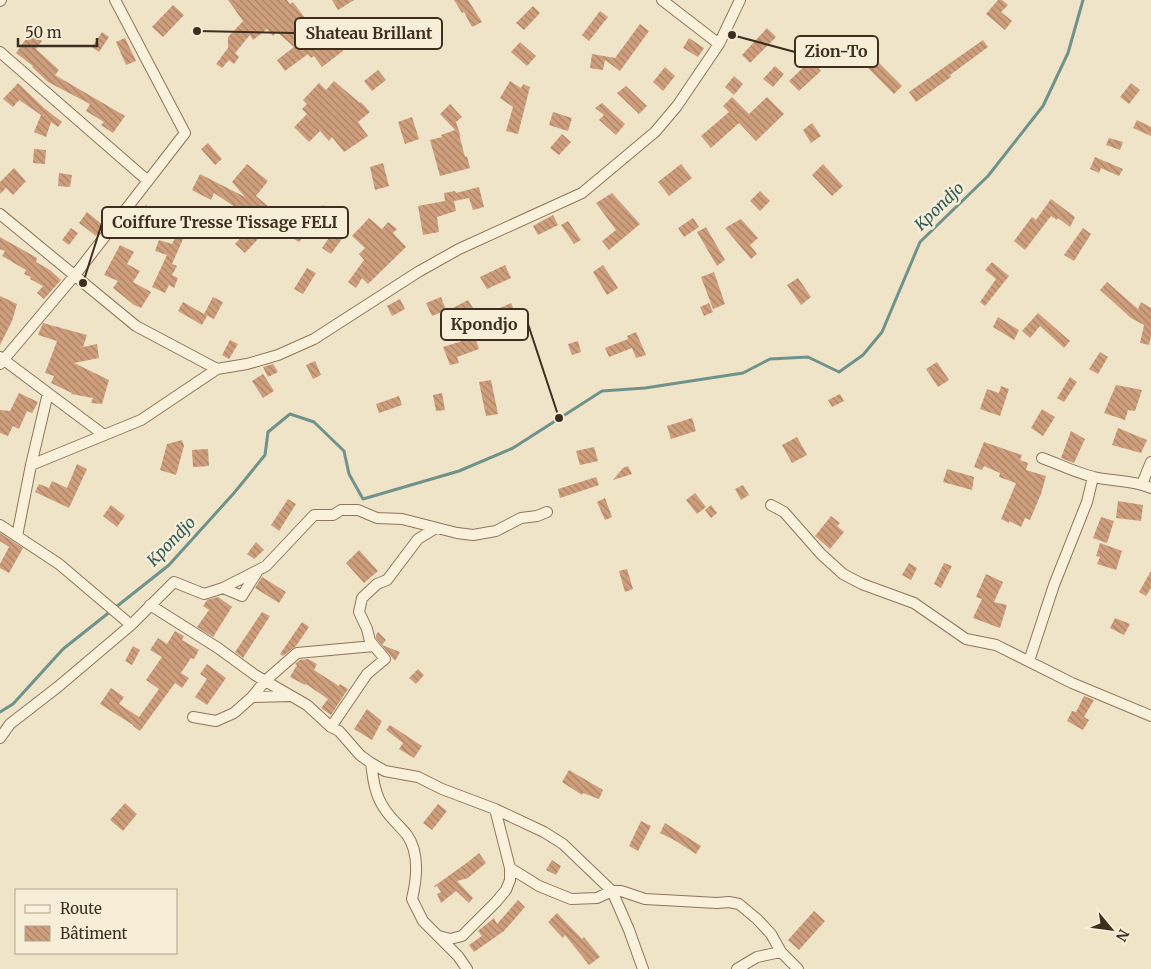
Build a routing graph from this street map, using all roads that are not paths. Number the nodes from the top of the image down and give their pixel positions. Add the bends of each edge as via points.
1 (115, 0) edge
2 (662, 0) edge
3 (740, 0) edge
4 (719, 44) junction
5 (0, 52) edge
6 (148, 181) junction
7 (0, 214) edge
8 (75, 275) junction
9 (1, 360) edge
10 (217, 369) junction
11 (48, 393) junction
12 (104, 435) junction
13 (1042, 458) dead end
14 (1151, 462) edge
15 (31, 465) junction
16 (1093, 477) junction
17 (1146, 486) edge
18 (771, 505) dead end
19 (547, 512) dead end
20 (0, 525) edge
21 (436, 528) junction
22 (17, 536) junction
23 (257, 572) junction
24 (223, 588) junction
25 (150, 606) junction
26 (128, 623) junction
27 (374, 646) junction
28 (1029, 661) junction
29 (265, 681) junction
30 (291, 696) junction
31 (252, 697) junction
32 (1151, 716) edge
33 (193, 717) dead end
34 (331, 727) junction
35 (0, 738) edge
36 (371, 764) junction
37 (495, 809) junction
38 (510, 868) junction
39 (612, 891) junction
40 (439, 936) junction
41 (781, 952) junction
42 (467, 969) edge
43 (643, 969) edge
44 (737, 969) edge
45 (798, 969) edge

1 - 6 street via 185,133
2 - 4 street
3 - 4 street
4 - 10 street via 678,106 656,132 582,193 459,249 314,339 278,355
5 - 6 street
6 - 8 street
7 - 8 street
8 - 9 street
8 - 10 street via 136,326
9 - 11 street
10 - 12 street via 141,420
11 - 12 street
11 - 15 street
12 - 15 street
13 - 16 street
14 - 17 street
15 - 22 street
16 - 17 street
16 - 28 street via 1087,502 1054,585
18 - 28 street via 784,512 843,574 914,603 966,639 996,645
19 - 21 street via 520,518 496,531 473,535
20 - 22 street
21 - 23 street via 402,519 377,518 358,510 314,516
21 - 27 street via 418,539 387,580 377,584 362,598 359,612
22 - 26 street via 59,564
23 - 24 street
23 - 24 street via 242,596
24 - 25 street via 204,594 174,582
25 - 26 street
25 - 29 street
26 - 35 street via 59,686 10,724
27 - 29 street via 298,653
27 - 34 street via 385,658 367,674
28 - 32 street
29 - 30 street
29 - 31 street
30 - 31 street
30 - 34 street via 307,705
31 - 33 street via 234,713 216,721
34 - 36 street
36 - 37 street via 385,771 418,777
36 - 40 street via 374,786 383,808 408,836 416,851 416,882 412,899 423,920
37 - 38 street
37 - 39 street via 563,844
38 - 39 street via 561,896 597,898
38 - 40 street via 506,890 462,936
39 - 41 street via 645,899 739,904 771,934
39 - 43 street
40 - 42 street
41 - 44 street via 757,957
41 - 45 street

